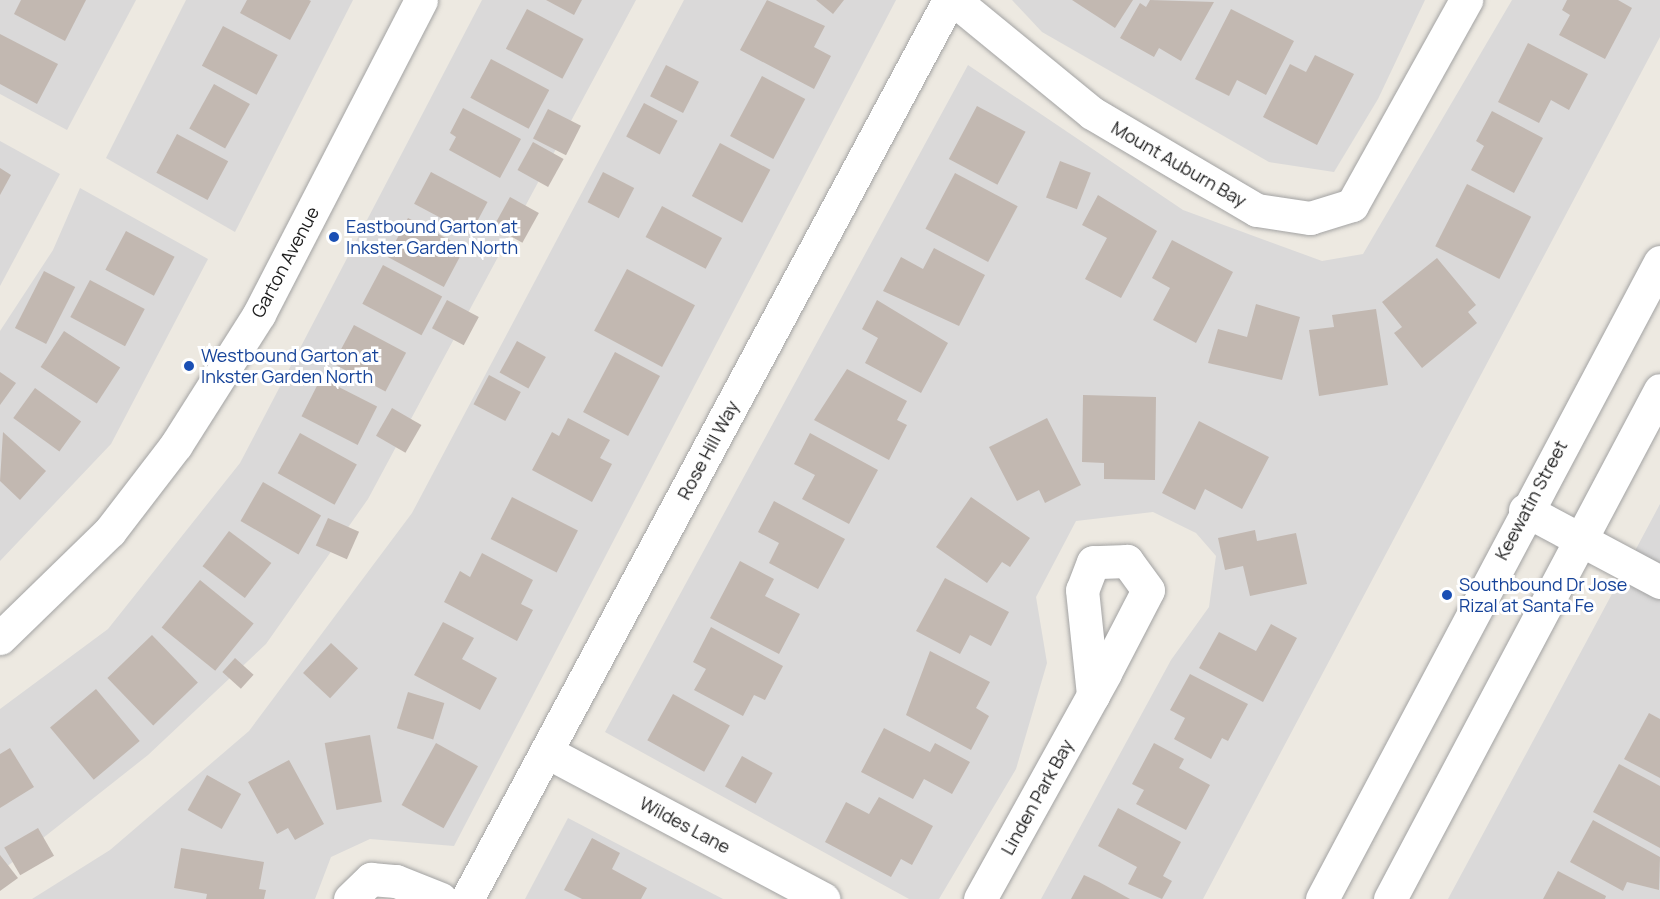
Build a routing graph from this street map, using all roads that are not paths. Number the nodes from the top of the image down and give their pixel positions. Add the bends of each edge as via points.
1 (421, 0) edge
2 (949, 0) edge
3 (954, 0) edge
4 (1466, 0) edge
5 (1660, 262) edge
6 (1660, 390) edge
7 (1525, 510) junction
8 (1582, 539) junction
9 (1660, 582) edge
10 (0, 638) edge
11 (1093, 695) dead end
12 (547, 752) junction
13 (351, 899) edge
14 (441, 899) edge
15 (467, 899) edge
16 (823, 899) edge
17 (980, 899) edge
18 (1322, 899) edge
19 (1390, 899) edge

1 - 10 street, Garton Avenue via 259,314 176,445 110,531
2 - 12 street, Rose Hill Way
3 - 4 street, Mount Auburn Bay via 1092,113 1257,210 1310,218 1352,206
5 - 7 street, Keewatin Street
6 - 8 street
7 - 8 street
7 - 18 street, Keewatin Street
8 - 9 street
8 - 19 street
11 - 17 street, Linden Park Bay
12 - 15 street, Rose Hill Way
12 - 16 street, Wildes Lane
13 - 14 street via 371,879 396,881

